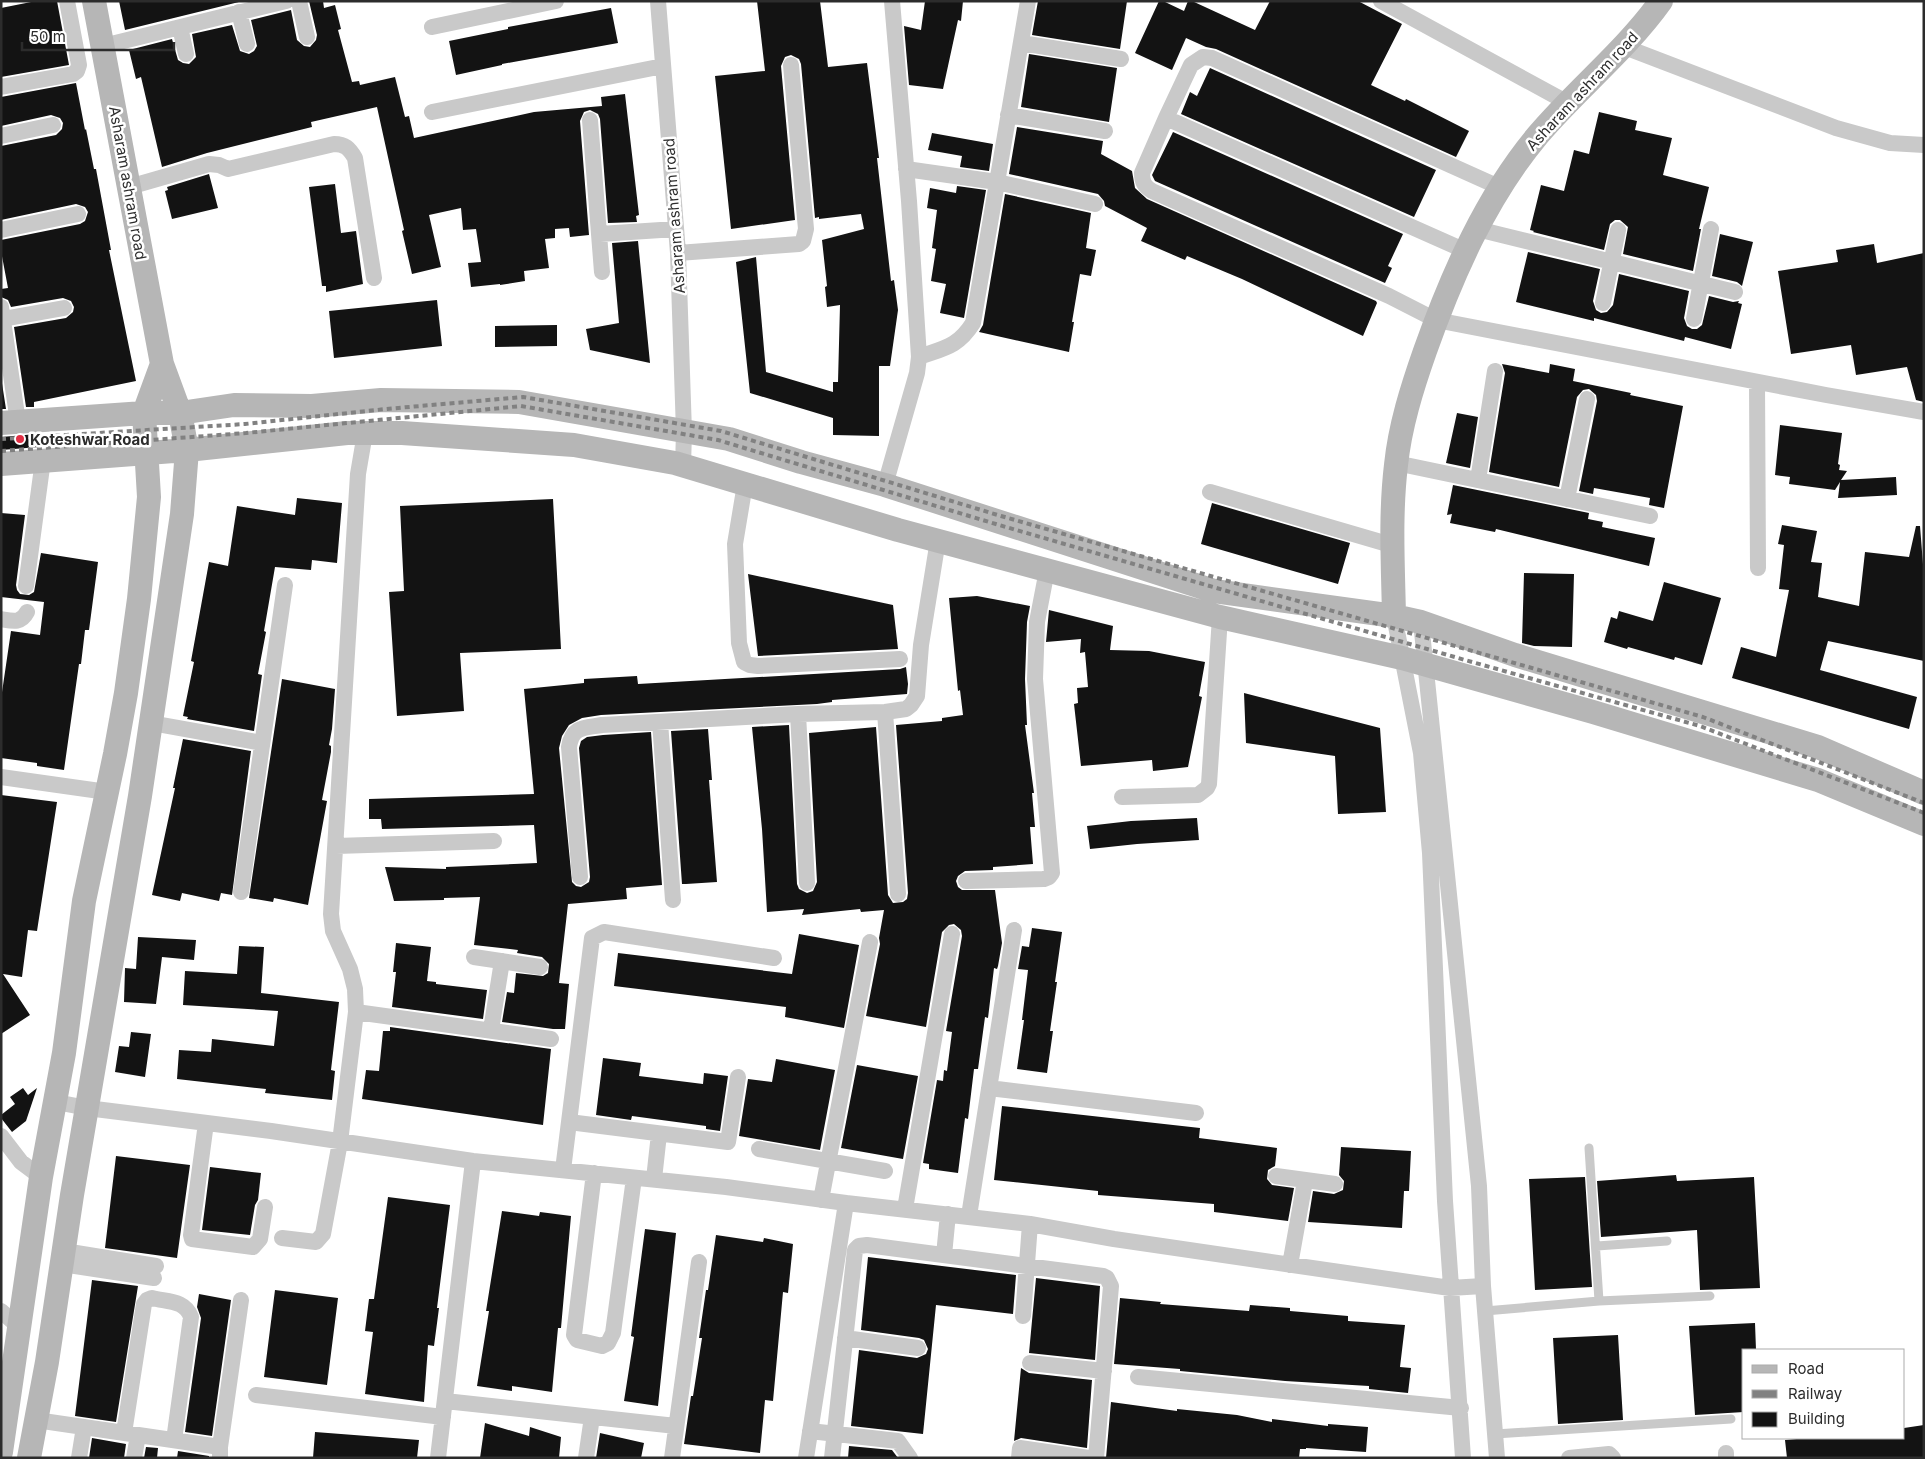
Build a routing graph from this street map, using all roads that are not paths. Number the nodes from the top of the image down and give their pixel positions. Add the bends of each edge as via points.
1 (67, 1) edge
2 (94, 1) edge
3 (286, 1) edge
4 (299, 1) edge
5 (556, 1) edge
6 (658, 1) edge
7 (892, 1) edge
8 (1028, 1) edge
9 (1381, 1) edge
10 (1661, 1) edge
11 (239, 12) junction
12 (180, 27) junction
13 (432, 27) dead end
14 (307, 37) dead end
15 (1021, 43) junction
16 (247, 44) dead end
17 (103, 46) junction
18 (1622, 46) junction
19 (186, 54) dead end
20 (1121, 59) dead end
21 (663, 66) junction
22 (791, 66) dead end
23 (1, 87) edge
24 (1568, 102) junction
25 (432, 112) dead end
26 (1008, 115) junction
27 (1166, 118) junction
28 (590, 120) dead end
29 (53, 125) dead end
30 (1105, 131) dead end
31 (1, 136) edge
32 (1924, 145) edge
33 (906, 169) junction
34 (997, 182) junction
35 (129, 187) junction
36 (1499, 187) junction
37 (1095, 204) dead end
38 (78, 214) dead end
39 (676, 229) junction
40 (1477, 229) junction
41 (1710, 229) dead end
42 (1, 230) edge
43 (1618, 230) dead end
44 (600, 234) junction
45 (1466, 250) junction
46 (678, 253) junction
47 (1611, 262) junction
48 (602, 272) dead end
49 (374, 278) dead end
50 (1700, 283) junction
51 (1735, 292) dead end
52 (1603, 303) dead end
53 (64, 308) dead end
54 (2, 313) edge
55 (1694, 318) dead end
56 (1436, 320) junction
57 (919, 357) junction
58 (162, 364) junction
59 (1494, 371) dead end
60 (1757, 382) junction
61 (1587, 399) dead end
62 (403, 400) junction
63 (1924, 412) edge
64 (144, 413) junction
65 (180, 413) junction
66 (10, 422) edge
67 (684, 432) junction
68 (365, 433) junction
69 (402, 433) junction
70 (187, 450) junction
71 (145, 452) junction
72 (43, 460) junction
73 (1396, 463) junction
74 (1, 464) edge
75 (683, 466) junction
76 (1478, 480) junction
77 (744, 484) junction
78 (885, 485) junction
79 (1210, 492) dead end
80 (1567, 499) junction
81 (1650, 516) dead end
82 (938, 540) junction
83 (1391, 545) junction
84 (1758, 568) dead end
85 (1047, 570) junction
86 (1393, 579) junction
87 (285, 585) dead end
88 (26, 586) dead end
89 (27, 612) dead end
90 (1394, 616) junction
91 (1220, 617) junction
92 (1, 619) edge
93 (1422, 622) junction
94 (1402, 658) junction
95 (900, 659) dead end
96 (1426, 665) junction
97 (885, 712) junction
98 (798, 714) junction
99 (660, 722) junction
100 (151, 723) junction
101 (262, 743) junction
102 (1, 777) edge
103 (107, 792) junction
104 (1924, 793) edge
105 (1122, 797) dead end
106 (1924, 824) edge
107 (494, 841) dead end
108 (336, 846) junction
109 (580, 876) dead end
110 (966, 881) dead end
111 (808, 883) dead end
112 (241, 892) dead end
113 (898, 894) dead end
114 (673, 900) dead end
115 (1014, 930) dead end
116 (952, 934) dead end
117 (870, 942) dead end
118 (474, 956) dead end
119 (774, 958) dead end
120 (502, 961) junction
121 (540, 966) dead end
122 (356, 1012) junction
123 (491, 1030) junction
124 (551, 1039) dead end
125 (738, 1077) dead end
126 (989, 1088) junction
127 (56, 1102) junction
128 (87, 1108) junction
129 (1196, 1113) dead end
130 (569, 1122) junction
131 (206, 1123) junction
132 (659, 1134) junction
133 (1, 1136) edge
134 (340, 1142) junction
135 (1589, 1148) dead end
136 (759, 1149) dead end
137 (473, 1161) junction
138 (829, 1161) junction
139 (563, 1170) junction
140 (885, 1171) dead end
141 (594, 1173) junction
142 (1276, 1176) dead end
143 (41, 1177) junction
144 (634, 1178) junction
145 (654, 1180) junction
146 (1305, 1181) junction
147 (1334, 1184) dead end
148 (821, 1200) junction
149 (846, 1203) junction
150 (265, 1207) dead end
151 (905, 1209) junction
152 (948, 1214) junction
153 (969, 1216) junction
154 (1030, 1224) junction
155 (282, 1238) dead end
156 (1667, 1241) dead end
157 (1597, 1246) junction
158 (944, 1255) junction
159 (63, 1257) junction
160 (699, 1262) dead end
161 (1290, 1265) junction
162 (1026, 1266) junction
163 (155, 1272) dead end
164 (1483, 1286) junction
165 (1450, 1288) junction
166 (1710, 1296) dead end
167 (241, 1300) dead end
168 (1599, 1302) junction
169 (1, 1311) edge
170 (1485, 1311) junction
171 (1023, 1316) dead end
172 (20, 1328) junction
173 (845, 1338) junction
174 (918, 1348) dead end
175 (1030, 1363) dead end
176 (1104, 1371) junction
177 (1138, 1377) dead end
178 (256, 1395) dead end
179 (445, 1401) junction
180 (1460, 1408) junction
181 (592, 1417) junction
182 (443, 1418) junction
183 (1731, 1419) dead end
184 (36, 1420) junction
185 (676, 1426) junction
186 (84, 1427) junction
187 (810, 1431) junction
188 (131, 1434) junction
189 (834, 1434) junction
190 (1495, 1434) junction
191 (174, 1440) junction
192 (1, 1452) edge
193 (220, 1452) edge
194 (29, 1458) edge
195 (79, 1458) edge
196 (134, 1458) edge
197 (438, 1458) edge
198 (586, 1458) edge
199 (672, 1458) edge
200 (806, 1458) edge
201 (832, 1458) edge
202 (910, 1458) edge
203 (1019, 1458) edge
204 (1089, 1458) edge
205 (1096, 1458) edge
206 (1463, 1458) edge
207 (1497, 1458) edge
208 (1569, 1458) edge
209 (1613, 1458) edge

1 - 23 street via 79,65 77,71
2 - 17 street, Asharam ashram road
3 - 11 street
4 - 14 street
5 - 13 street
6 - 21 street, Asharam ashram road
7 - 33 street
8 - 15 street
9 - 24 street
10 - 18 street, Asharam ashram road
11 - 12 street
11 - 16 street
12 - 17 street
12 - 19 street
15 - 20 street
15 - 26 street
17 - 35 street, Asharam ashram road
18 - 24 street, Asharam ashram road
18 - 32 street via 1836,128 1890,144
21 - 25 street
21 - 39 street, Asharam ashram road
22 - 46 street via 806,229 804,241 799,244
24 - 36 street, Asharam ashram road
26 - 30 street
26 - 34 street
27 - 36 street via 1191,65 1203,57 1212,58
27 - 45 street
27 - 56 street via 1142,173 1146,188
28 - 44 street
29 - 31 street
33 - 34 street
33 - 57 street
34 - 37 street
34 - 57 street via 974,323 960,341
35 - 49 street via 209,164 228,169 343,144 355,158
35 - 58 street, Asharam ashram road
36 - 40 street, Asharam ashram road
38 - 42 street
39 - 44 street
39 - 46 street, Asharam ashram road
40 - 45 street, Asharam ashram road
40 - 47 street
41 - 50 street
43 - 47 street
44 - 48 street
45 - 56 street, Asharam ashram road
46 - 67 street, Asharam ashram road
47 - 50 street
47 - 52 street
50 - 51 street
50 - 55 street
53 - 54 street
54 - 66 street
56 - 60 street
56 - 73 street, Asharam ashram road via 1407,405
57 - 78 street
58 - 64 street
58 - 65 street, Asharam ashram road
59 - 76 street
60 - 63 street
60 - 84 street
61 - 80 street
62 - 65 street via 312,406 234,405
62 - 67 street via 518,402
62 - 69 street
64 - 65 street
64 - 66 street
64 - 71 street
65 - 70 street, Asharam ashram road
67 - 75 street, Asharam ashram road
67 - 78 street via 729,439
68 - 69 street
68 - 70 street via 347,432
68 - 108 street via 358,474
69 - 75 street via 574,445
70 - 71 street
70 - 100 street, Asharam ashram road via 176,567
71 - 72 street
71 - 103 street via 149,497 139,599 126,693
72 - 74 street
72 - 88 street
73 - 76 street
73 - 83 street, Asharam ashram road
75 - 77 street
76 - 80 street
77 - 82 street
77 - 95 street via 735,544 739,643 744,662 758,666
78 - 90 street via 1214,591
79 - 83 street
80 - 81 street
82 - 85 street
82 - 97 street via 921,645 917,696 906,709
83 - 86 street, Asharam ashram road
85 - 91 street
85 - 110 street via 1037,622 1035,679 1052,872 1044,879
86 - 90 street, Asharam ashram road
86 - 93 street
87 - 101 street
89 - 92 street via 17,621
90 - 93 street
90 - 94 street
91 - 94 street
91 - 105 street via 1207,788 1198,795
93 - 96 street
93 - 104 street via 1515,655 1818,747
94 - 96 street
94 - 165 street via 1420,753 1430,853
96 - 106 street via 1818,780
96 - 164 street via 1479,1186
97 - 98 street
97 - 113 street
98 - 99 street
98 - 111 street
99 - 109 street via 602,725 576,731 570,737
99 - 114 street
100 - 101 street
100 - 128 street, Asharam ashram road
101 - 112 street
102 - 103 street
103 - 127 street via 84,901
107 - 108 street
108 - 122 street via 331,914 333,931 350,969
115 - 126 street
116 - 151 street
117 - 138 street
118 - 120 street
119 - 130 street via 604,932 592,938
120 - 121 street
120 - 123 street
122 - 123 street
122 - 134 street
123 - 124 street
125 - 132 street via 728,1142
126 - 129 street
126 - 153 street
127 - 128 street
127 - 143 street
128 - 131 street
128 - 159 street, Asharam ashram road
130 - 132 street
130 - 139 street
131 - 134 street
131 - 150 street via 192,1239 253,1247 260,1239
132 - 145 street
133 - 143 street via 21,1162
134 - 137 street
134 - 155 street via 323,1234 316,1242
135 - 157 lane
136 - 138 street
137 - 139 street
137 - 179 street
138 - 140 street
138 - 148 street
139 - 141 street
141 - 144 street
141 - 144 street via 574,1335 577,1340 602,1346 608,1344 613,1333
142 - 146 street
143 - 172 street
144 - 145 street
145 - 148 street
146 - 147 street
146 - 161 street
148 - 149 street
149 - 151 street
149 - 187 street
151 - 152 street
152 - 153 street
152 - 158 street
153 - 154 street
154 - 161 street
154 - 162 street
156 - 157 lane
157 - 168 lane
158 - 162 street
158 - 173 street via 858,1246
159 - 163 street
159 - 184 street, Asharam ashram road
160 - 185 street
161 - 165 street
162 - 171 street
162 - 176 street via 1103,1276 1110,1282
164 - 165 street
164 - 170 street
165 - 180 street
166 - 168 lane
167 - 193 street
168 - 170 lane
169 - 172 street
170 - 190 street
172 - 192 street
173 - 174 street
173 - 189 street
175 - 176 street
176 - 205 street
177 - 180 street
178 - 182 street
179 - 181 street
179 - 182 street
180 - 206 street
181 - 185 street
181 - 198 street
182 - 197 street
183 - 190 lane
184 - 186 street
184 - 194 street, Asharam ashram road
185 - 199 street
186 - 188 street
186 - 195 street
187 - 189 street
187 - 200 street
188 - 191 street
188 - 191 street via 144,1304 152,1298 184,1305 191,1317
188 - 196 street
189 - 201 street
189 - 202 street via 898,1441
190 - 207 street
191 - 193 street
203 - 204 street via 1020,1448
208 - 209 street via 1609,1454

